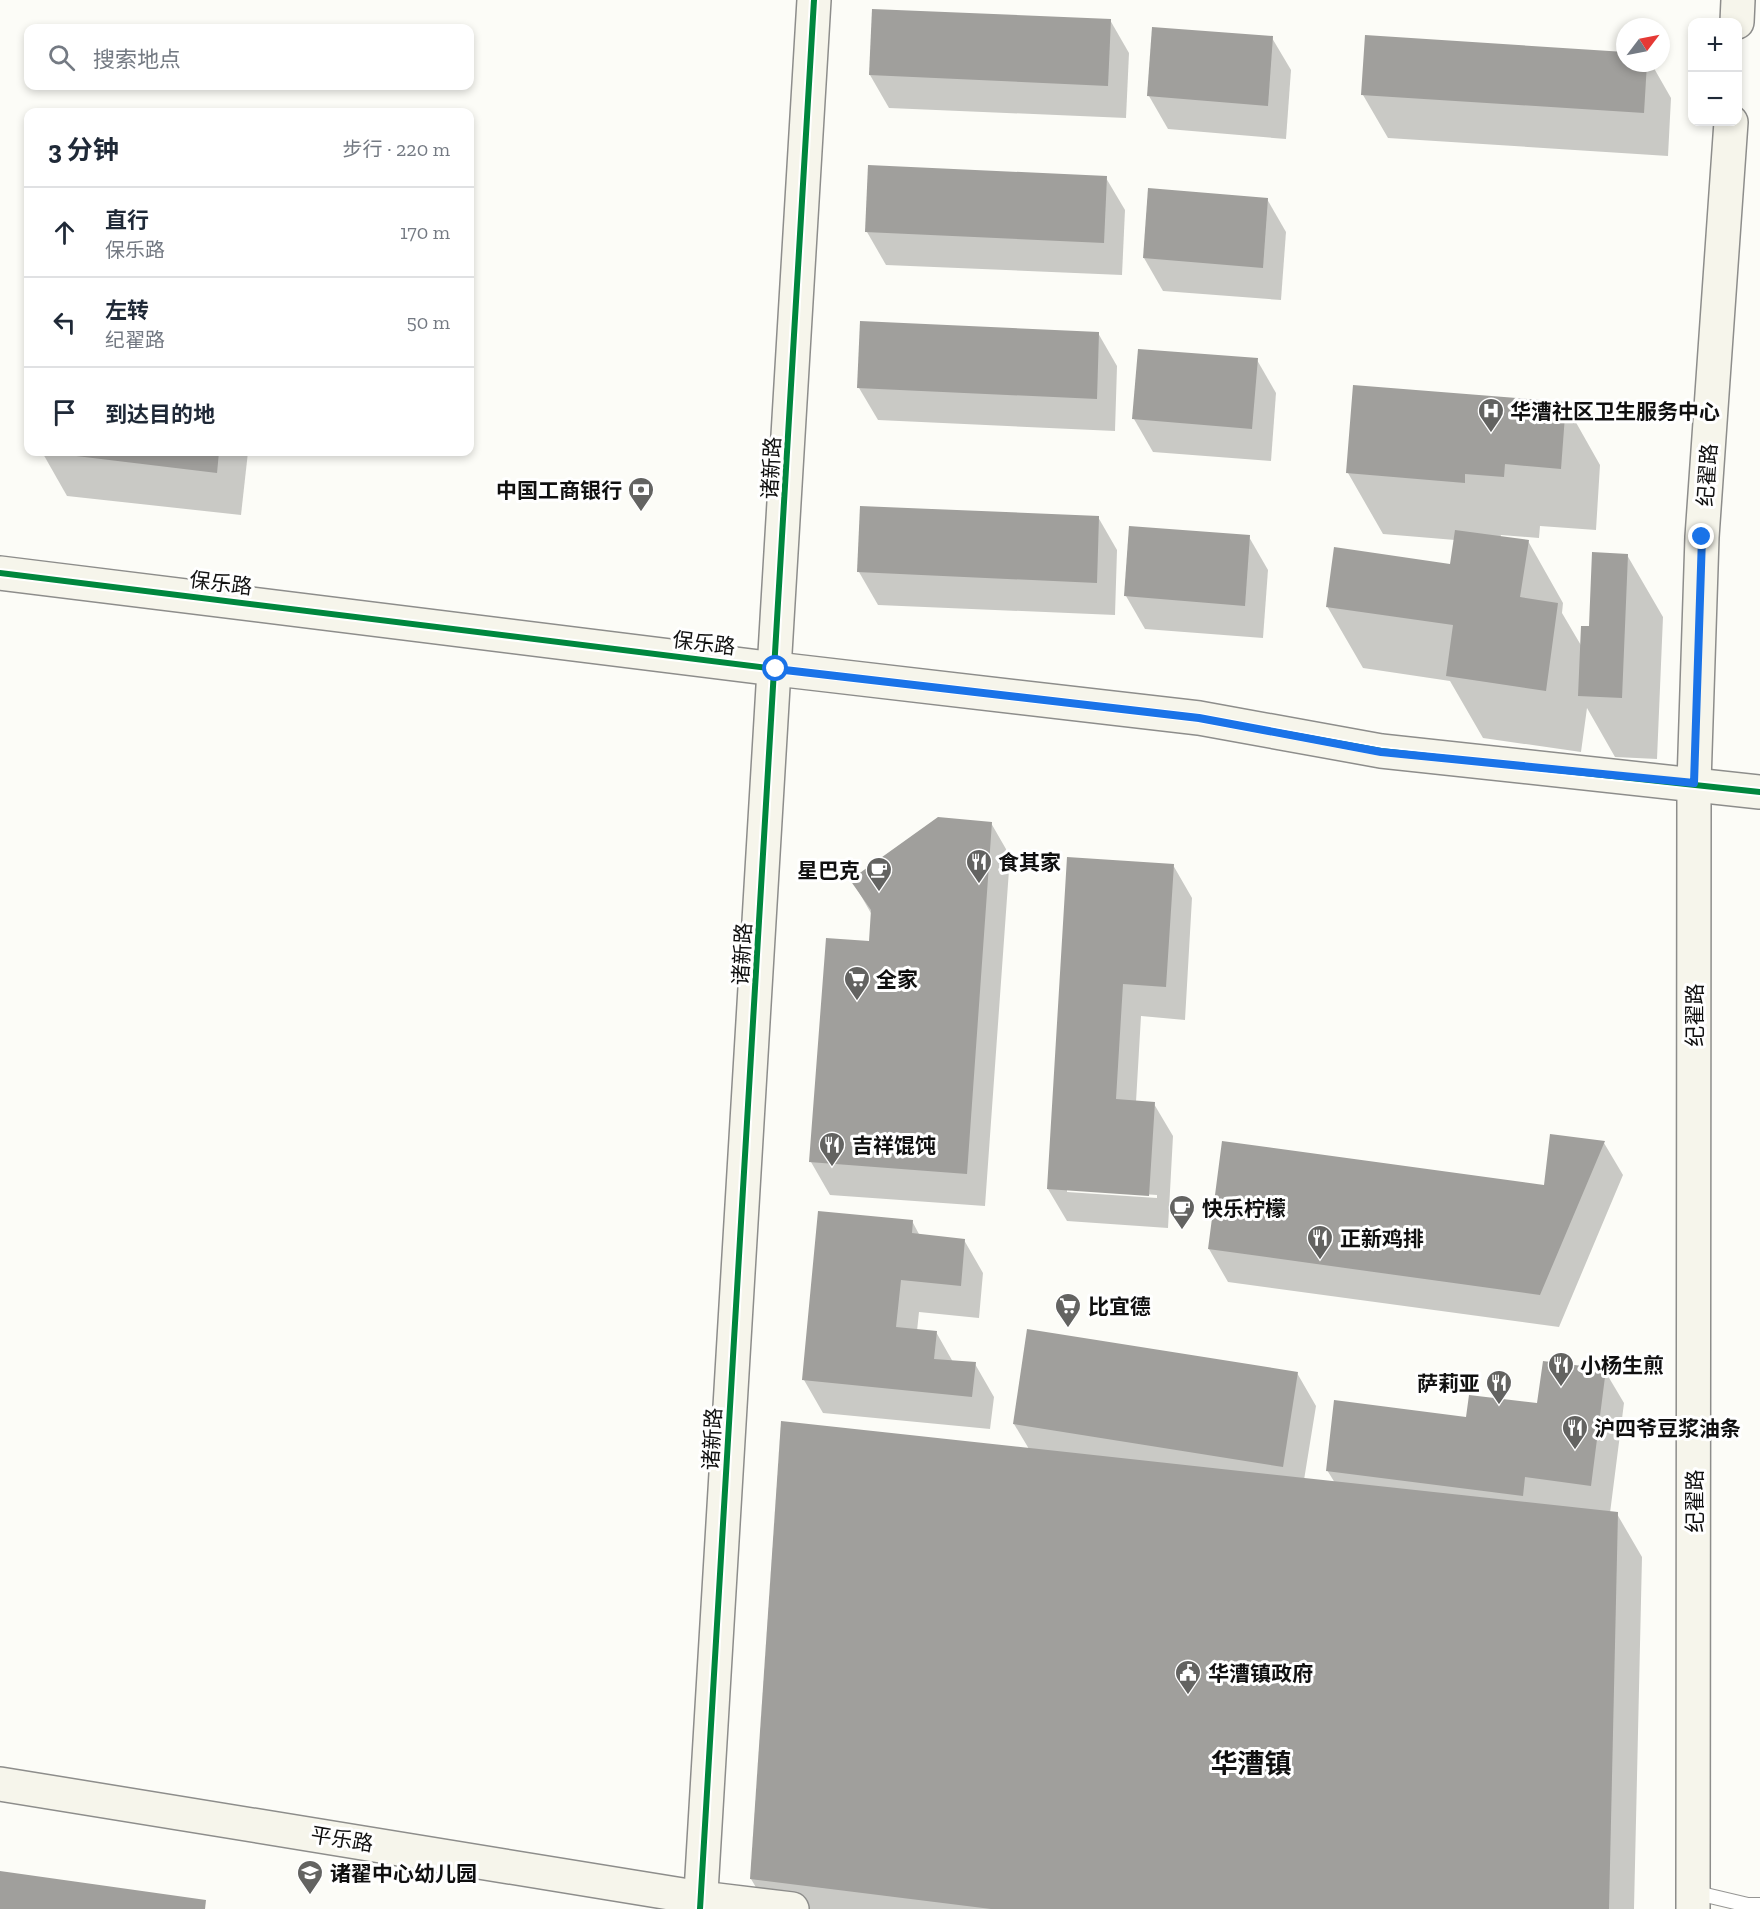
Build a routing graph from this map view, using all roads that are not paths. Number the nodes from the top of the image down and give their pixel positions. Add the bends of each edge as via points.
1 (814, 0) edge
2 (1738, 0) edge
3 (1737, 18) edge
4 (1731, 126) edge
5 (0, 573) edge
6 (776, 669) junction
7 (1694, 783) junction
8 (1760, 792) edge
9 (0, 1784) edge
10 (1693, 1901) edge
11 (701, 1903) edge
12 (1760, 1905) edge
13 (792, 1909) edge

1 - 6 street, 诸新路
2 - 3 street
4 - 7 street, 纪翟路 via 1702,537
5 - 6 street, 保乐路
6 - 7 street, 保乐路 via 1199,718 1381,752
6 - 11 street, 诸新路
7 - 8 street, 保乐路
7 - 10 street, 纪翟路
9 - 11 street, 平乐路
10 - 12 lane
11 - 13 street, 平乐路

